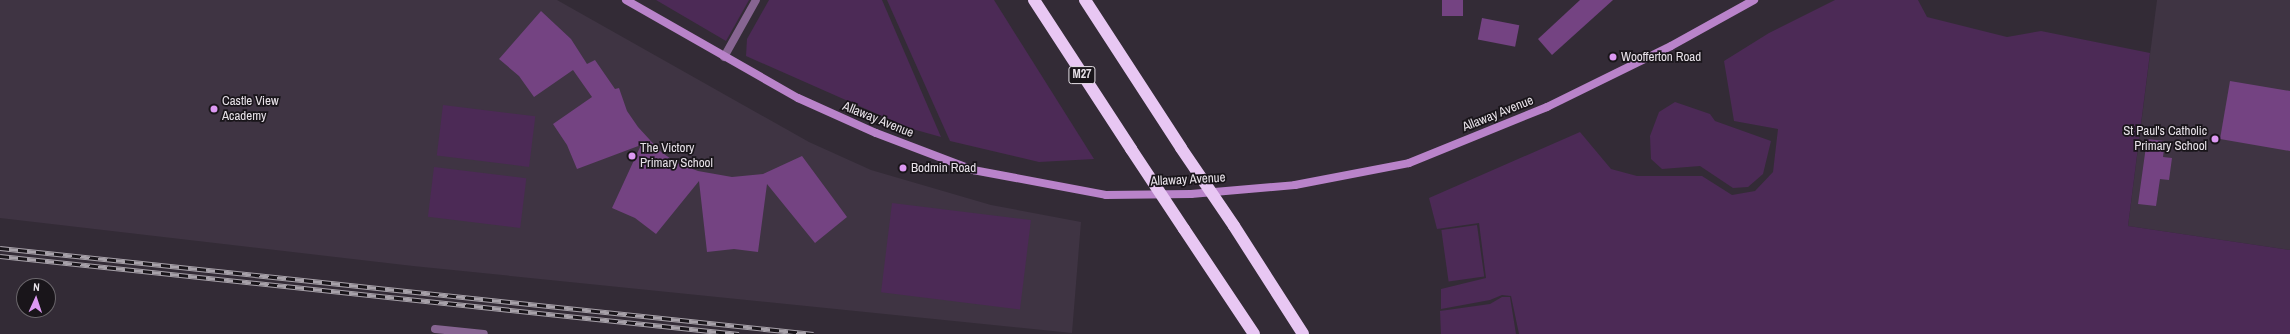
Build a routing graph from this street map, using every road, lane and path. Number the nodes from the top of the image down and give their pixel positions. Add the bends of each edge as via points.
1 (626, 0) edge
2 (756, 0) edge
3 (1034, 0) edge
4 (1085, 0) edge
5 (1754, 0) edge
6 (724, 57) junction
7 (435, 329) dead end
8 (484, 334) edge
9 (1254, 334) edge
10 (1303, 334) edge

1 - 6 street, Allaway Avenue
2 - 6 street
3 - 9 highway, M27, bridge
4 - 10 highway, bridge
5 - 6 street, Allaway Avenue via 1671,46 1548,107 1409,163 1295,185 1191,194 1106,195 973,170 819,109
7 - 8 street

